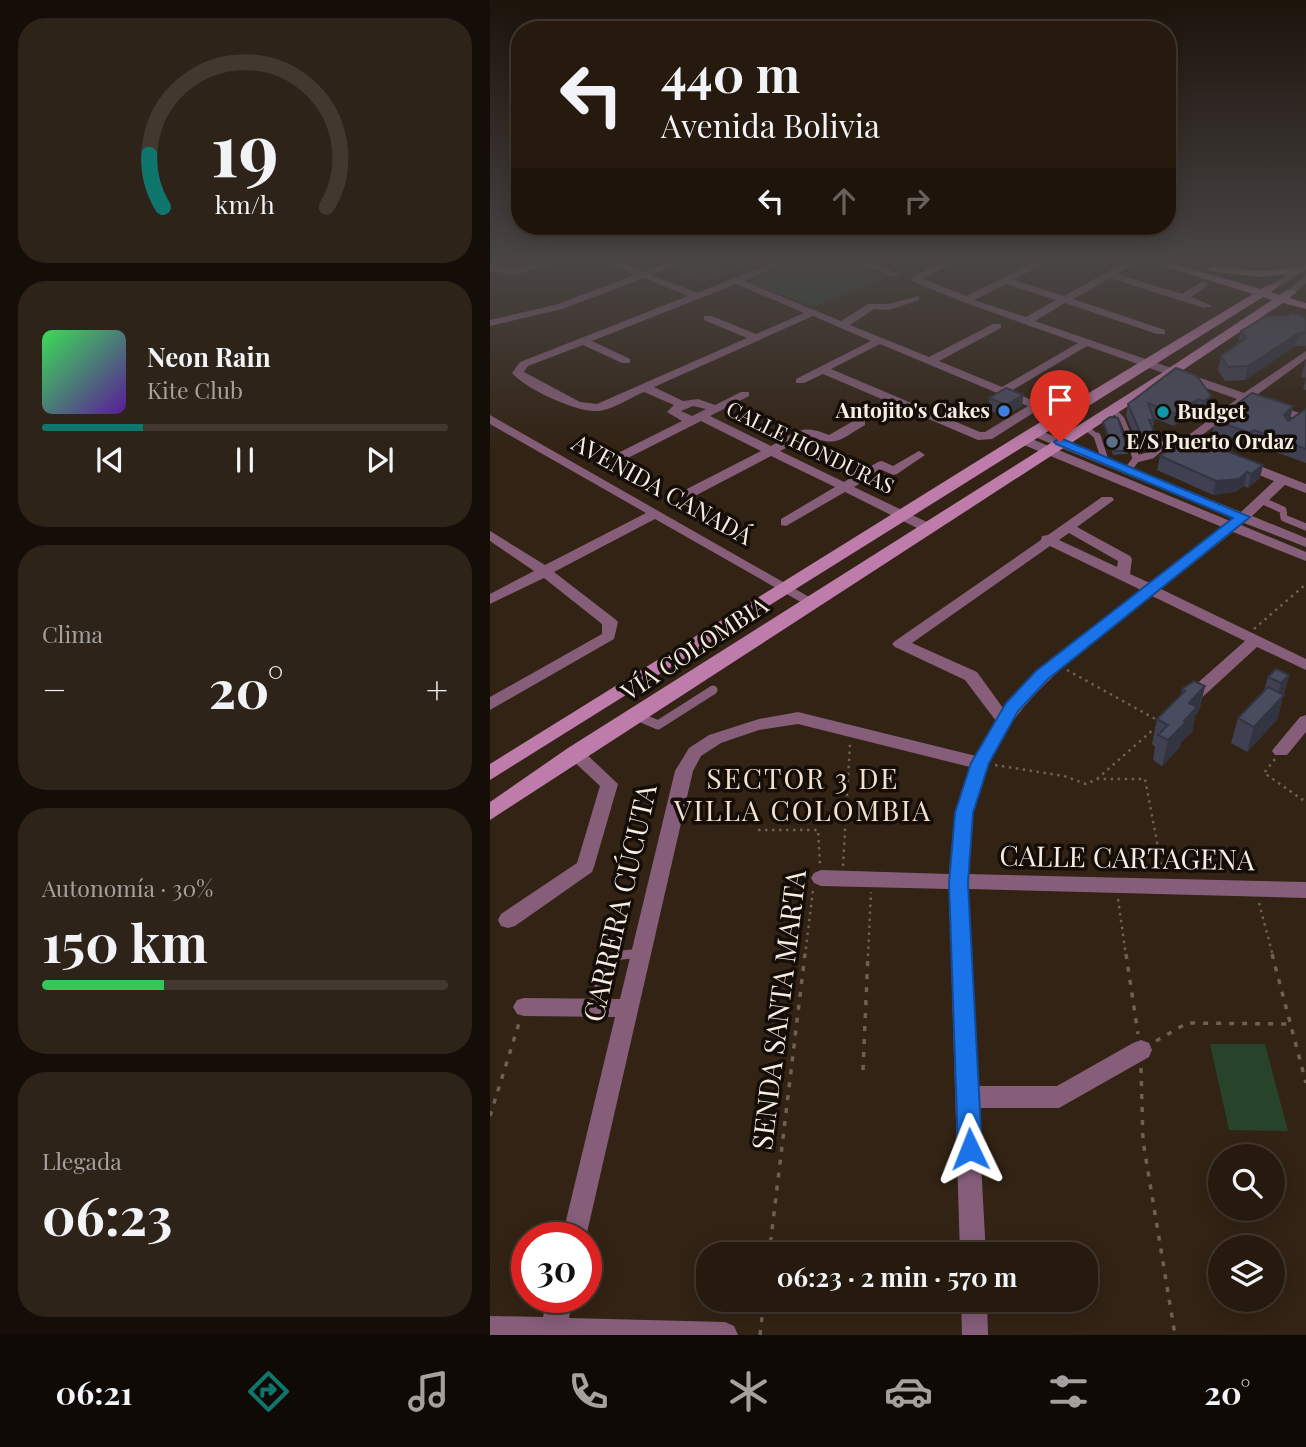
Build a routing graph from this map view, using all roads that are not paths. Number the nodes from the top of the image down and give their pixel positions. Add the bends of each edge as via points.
1 (625, 325) edge
2 (726, 325) edge
3 (785, 325) edge
4 (842, 325) edge
5 (1039, 325) edge
6 (1140, 325) edge
7 (1208, 325) edge
8 (1249, 325) edge
9 (997, 326) dead end
10 (1161, 332) dead end
11 (757, 338) junction
12 (584, 341) junction
13 (877, 342) junction
14 (1086, 342) junction
15 (1306, 354) edge
16 (626, 361) dead end
17 (931, 361) junction
18 (1145, 364) junction
19 (823, 370) junction
20 (1171, 373) junction
21 (800, 381) dead end
22 (646, 388) junction
23 (1004, 391) junction
24 (744, 394) dead end
25 (1245, 398) junction
26 (681, 404) junction
27 (1073, 408) junction
28 (715, 409) junction
29 (1112, 409) junction
30 (490, 419) edge
31 (696, 419) junction
32 (1297, 420) edge
33 (861, 422) dead end
34 (1091, 423) junction
35 (1028, 436) junction
36 (1170, 439) dead end
37 (1054, 446) junction
38 (770, 451) junction
39 (919, 455) dead end
40 (622, 456) dead end
41 (1105, 460) junction
42 (1132, 464) junction
43 (1283, 480) junction
44 (844, 488) junction
45 (1306, 489) edge
46 (684, 496) dead end
47 (1107, 500) dead end
48 (1261, 500) junction
49 (656, 513) junction
50 (901, 516) junction
51 (1237, 521) junction
52 (786, 522) dead end
53 (1068, 527) junction
54 (1306, 527) edge
55 (928, 528) junction
56 (490, 535) edge
57 (1047, 539) junction
58 (1304, 540) edge
59 (1306, 557) edge
60 (544, 572) junction
61 (1123, 576) junction
62 (788, 588) junction
63 (1152, 589) junction
64 (490, 600) edge
65 (811, 602) junction
66 (1251, 638) junction
67 (1306, 664) edge
68 (713, 690) dead end
69 (1190, 699) edge
70 (490, 704) edge
71 (635, 715) junction
72 (1004, 720) junction
73 (1306, 721) edge
74 (1281, 751) road end
75 (575, 753) junction
76 (980, 763) junction
77 (490, 774) edge
78 (490, 812) edge
79 (821, 878) road end
80 (958, 883) junction
81 (1306, 890) edge
82 (508, 920) dead end
83 (641, 953) junction
84 (524, 1007) road end
85 (595, 1008) junction
86 (628, 1008) junction
87 (1141, 1049) road end
88 (968, 1097) junction
89 (578, 1222) edge
90 (973, 1242) edge
91 (974, 1312) edge
92 (557, 1313) edge
93 (490, 1329) edge
94 (552, 1333) edge
95 (725, 1335) edge
96 (975, 1335) edge

1 - 12 street
2 - 11 street
3 - 11 street
4 - 13 street
5 - 14 street
6 - 10 street
7 - 18 main road, VÍA COLOMBIA
8 - 20 main road, VÍA COLOMBIA
9 - 17 street
11 - 22 street
12 - 16 street
12 - 22 street via 519,368 518,373 588,408 608,405
13 - 17 street
13 - 19 street
14 - 18 street
14 - 23 street
15 - 25 street
17 - 23 street
18 - 20 street
18 - 27 main road, VÍA COLOMBIA
19 - 21 street
19 - 23 street via 984,437 1037,406
20 - 25 street
20 - 29 main road, VÍA COLOMBIA
22 - 26 street, CALLE HONDURAS
24 - 28 street
25 - 32 street
25 - 43 street via 1195,433 1192,440
26 - 28 street, CALLE HONDURAS via 698,401
26 - 31 street, CALLE HONDURAS via 673,412
27 - 34 main road
27 - 35 main road, VÍA COLOMBIA
28 - 31 street
29 - 34 main road, VÍA COLOMBIA
29 - 42 lane via 1129,433
30 - 49 street, AVENIDA CANADÁ
31 - 38 street, CALLE HONDURAS
31 - 40 street
33 - 38 street via 830,440 809,431
34 - 37 main road, VÍA COLOMBIA
34 - 41 lane
35 - 37 street
35 - 50 main road, VÍA COLOMBIA
36 - 42 lane
37 - 41 street
37 - 51 street
37 - 55 main road, VÍA COLOMBIA
38 - 44 street, CALLE HONDURAS
38 - 46 street
39 - 44 street via 893,471 882,465
41 - 42 street
42 - 51 street
43 - 45 street
43 - 48 street
44 - 50 street, CALLE HONDURAS
44 - 52 street
47 - 53 street
48 - 51 street
48 - 54 lane via 1283,510 1288,522
49 - 60 street
49 - 62 street, AVENIDA CANADÁ
50 - 55 street
50 - 62 main road, VÍA COLOMBIA
51 - 58 street
51 - 59 street
51 - 63 street
53 - 57 street
53 - 61 street via 1125,559
55 - 65 main road, VÍA COLOMBIA
56 - 60 street
57 - 61 street
57 - 72 street via 900,644 971,677
60 - 64 street
60 - 70 street via 610,622 609,636
61 - 63 street
62 - 65 street, AVENIDA CANADÁ
62 - 77 main road, VÍA COLOMBIA
63 - 66 street
63 - 72 street via 1042,675
65 - 71 main road, VÍA COLOMBIA
66 - 67 street
66 - 69 street
68 - 71 lane via 658,725
71 - 75 main road, VÍA COLOMBIA
72 - 76 street
73 - 74 street
75 - 78 main road, VÍA COLOMBIA
75 - 82 street via 609,784 585,867
76 - 80 street via 964,813
76 - 83 street, CARRERA CÚCUTA via 798,718 708,742 693,753 684,771
79 - 80 street, CALLE CARTAGENA
80 - 81 street, CALLE CARTAGENA
80 - 88 street
83 - 85 lane via 610,958
83 - 86 street, CARRERA CÚCUTA
84 - 85 street
85 - 86 street
86 - 89 street, CARRERA CÚCUTA
87 - 88 street via 1059,1097
88 - 90 street
91 - 96 street
92 - 94 street
93 - 94 street
94 - 95 street

